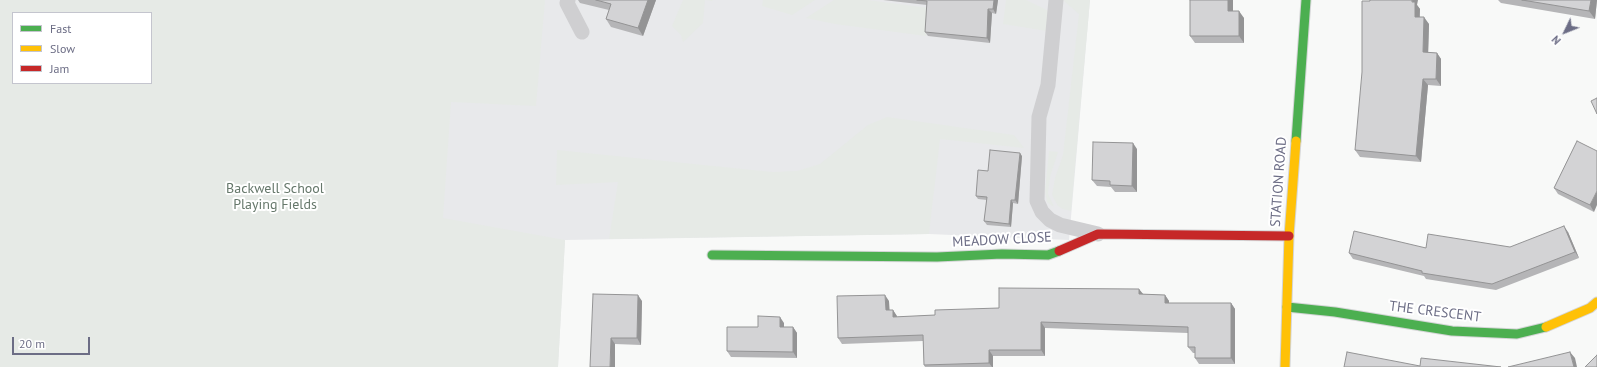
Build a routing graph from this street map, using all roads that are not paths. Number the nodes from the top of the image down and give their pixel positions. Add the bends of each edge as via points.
1 (568, 0) edge
2 (1056, 0) edge
3 (1306, 0) edge
4 (582, 32) dead end
5 (1098, 234) junction
6 (1289, 236) junction
7 (712, 255) dead end
8 (1597, 302) edge
9 (1287, 308) junction
10 (1285, 367) edge

1 - 4 lane via 567,3
2 - 5 lane via 1048,85 1039,117 1037,201 1042,212 1050,220
3 - 6 street, STATION ROAD
5 - 6 street, MEADOW CLOSE
5 - 7 street, MEADOW CLOSE via 1070,248 1048,254 937,257
6 - 9 street, STATION ROAD
8 - 9 street, THE CRESCENT via 1553,326 1517,334 1452,331 1335,312
9 - 10 street, STATION ROAD

